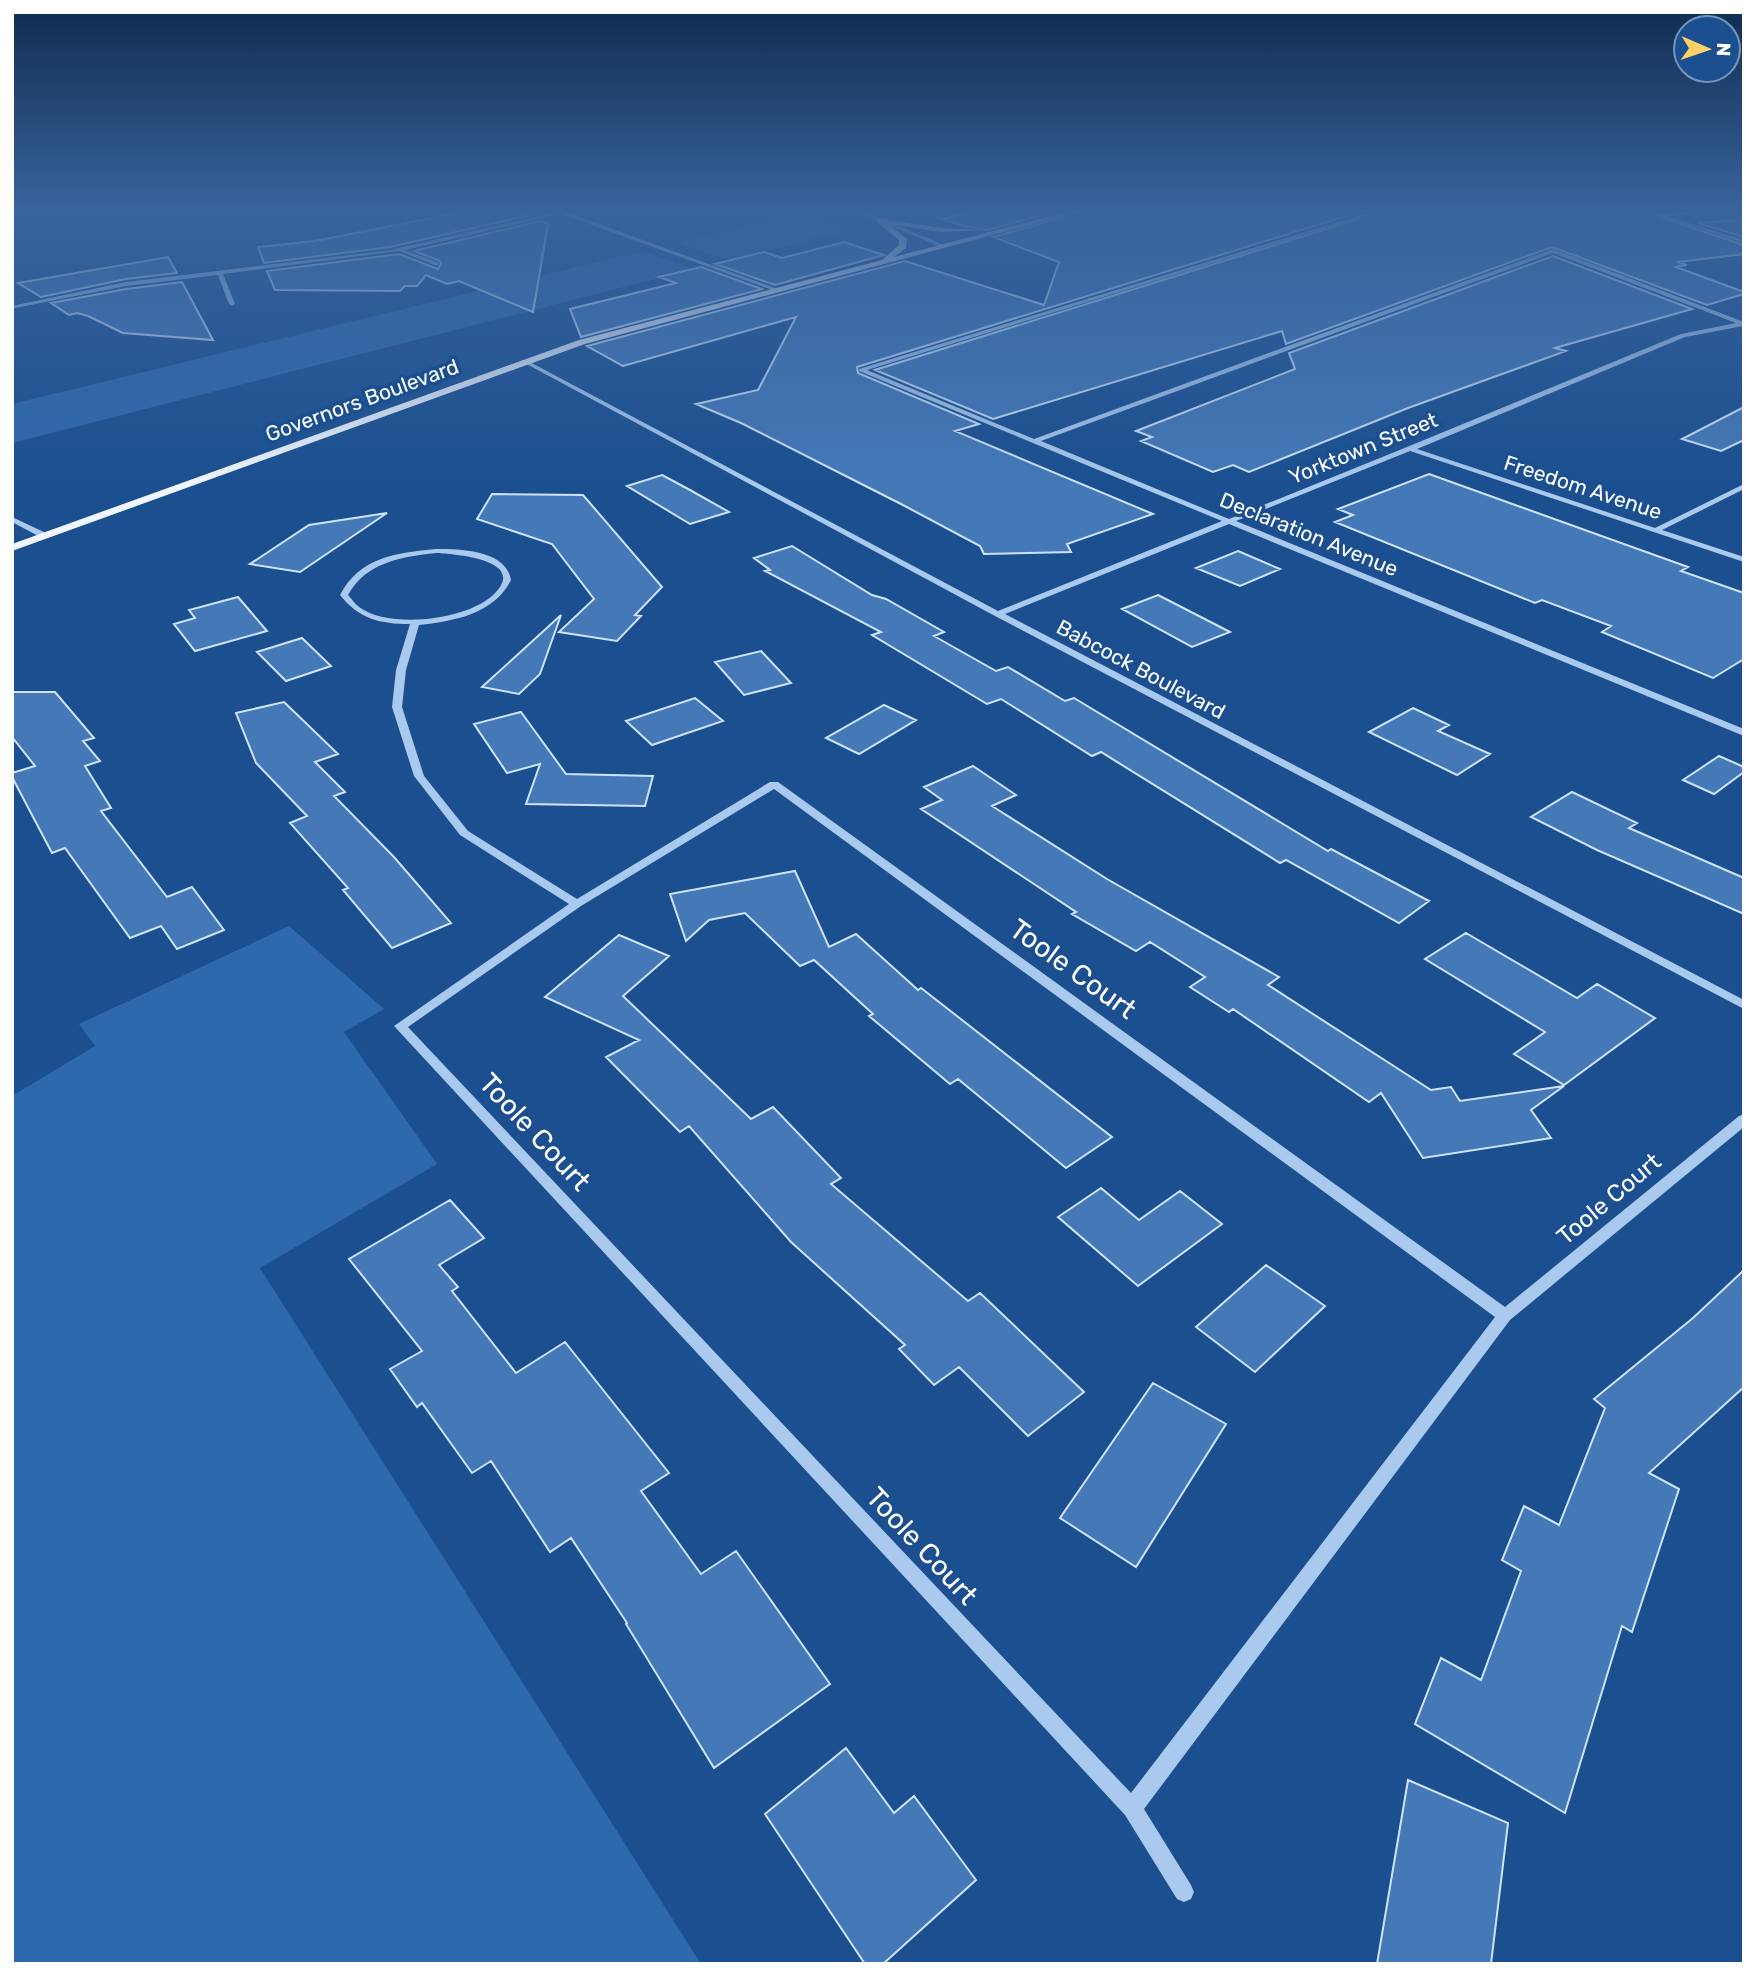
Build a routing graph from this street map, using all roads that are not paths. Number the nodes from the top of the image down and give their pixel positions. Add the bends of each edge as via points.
1 (49, 299) edge
2 (230, 299) edge
3 (748, 299) edge
4 (1093, 299) edge
5 (1422, 299) edge
6 (1678, 299) edge
7 (232, 304) dead end
8 (15, 306) dead end
9 (1743, 324) edge
10 (524, 361) junction
11 (1035, 441) junction
12 (1410, 449) junction
13 (1744, 486) edge
14 (12, 519) edge
15 (1228, 520) junction
16 (1657, 530) junction
17 (45, 536) junction
18 (12, 548) edge
19 (1744, 560) edge
20 (998, 614) junction
21 (415, 622) junction
22 (1744, 733) edge
23 (577, 904) junction
24 (1744, 1005) edge
25 (1744, 1119) edge
26 (1505, 1316) junction
27 (1132, 1808) junction
28 (1184, 1892) dead end

1 - 8 street
2 - 7 street
3 - 10 main road, Governors Boulevard
4 - 11 street, Declaration Avenue via 861,370
5 - 11 street
6 - 9 street
9 - 12 street, Yorktown Street via 1683,335
10 - 17 main road, Governors Boulevard
10 - 20 street, Babcock Boulevard
11 - 15 street, Declaration Avenue
12 - 15 street, Yorktown Street
12 - 16 street, Freedom Avenue
13 - 16 street
14 - 17 street
15 - 20 street, Yorktown Street
15 - 22 street, Declaration Avenue
16 - 19 street, Freedom Avenue
17 - 18 main road, Governors Boulevard
20 - 24 street, Babcock Boulevard
21 - 21 street via 387,621 349,606 344,595 349,582 383,561 436,551 480,555 505,571 507,581 501,593 487,604 442,619
21 - 23 street via 401,670 397,707 419,776 464,833
23 - 26 street, Toole Court via 774,783
23 - 27 street, Toole Court via 400,1026
25 - 26 street, Toole Court
26 - 27 street, Toole Court
27 - 28 street

